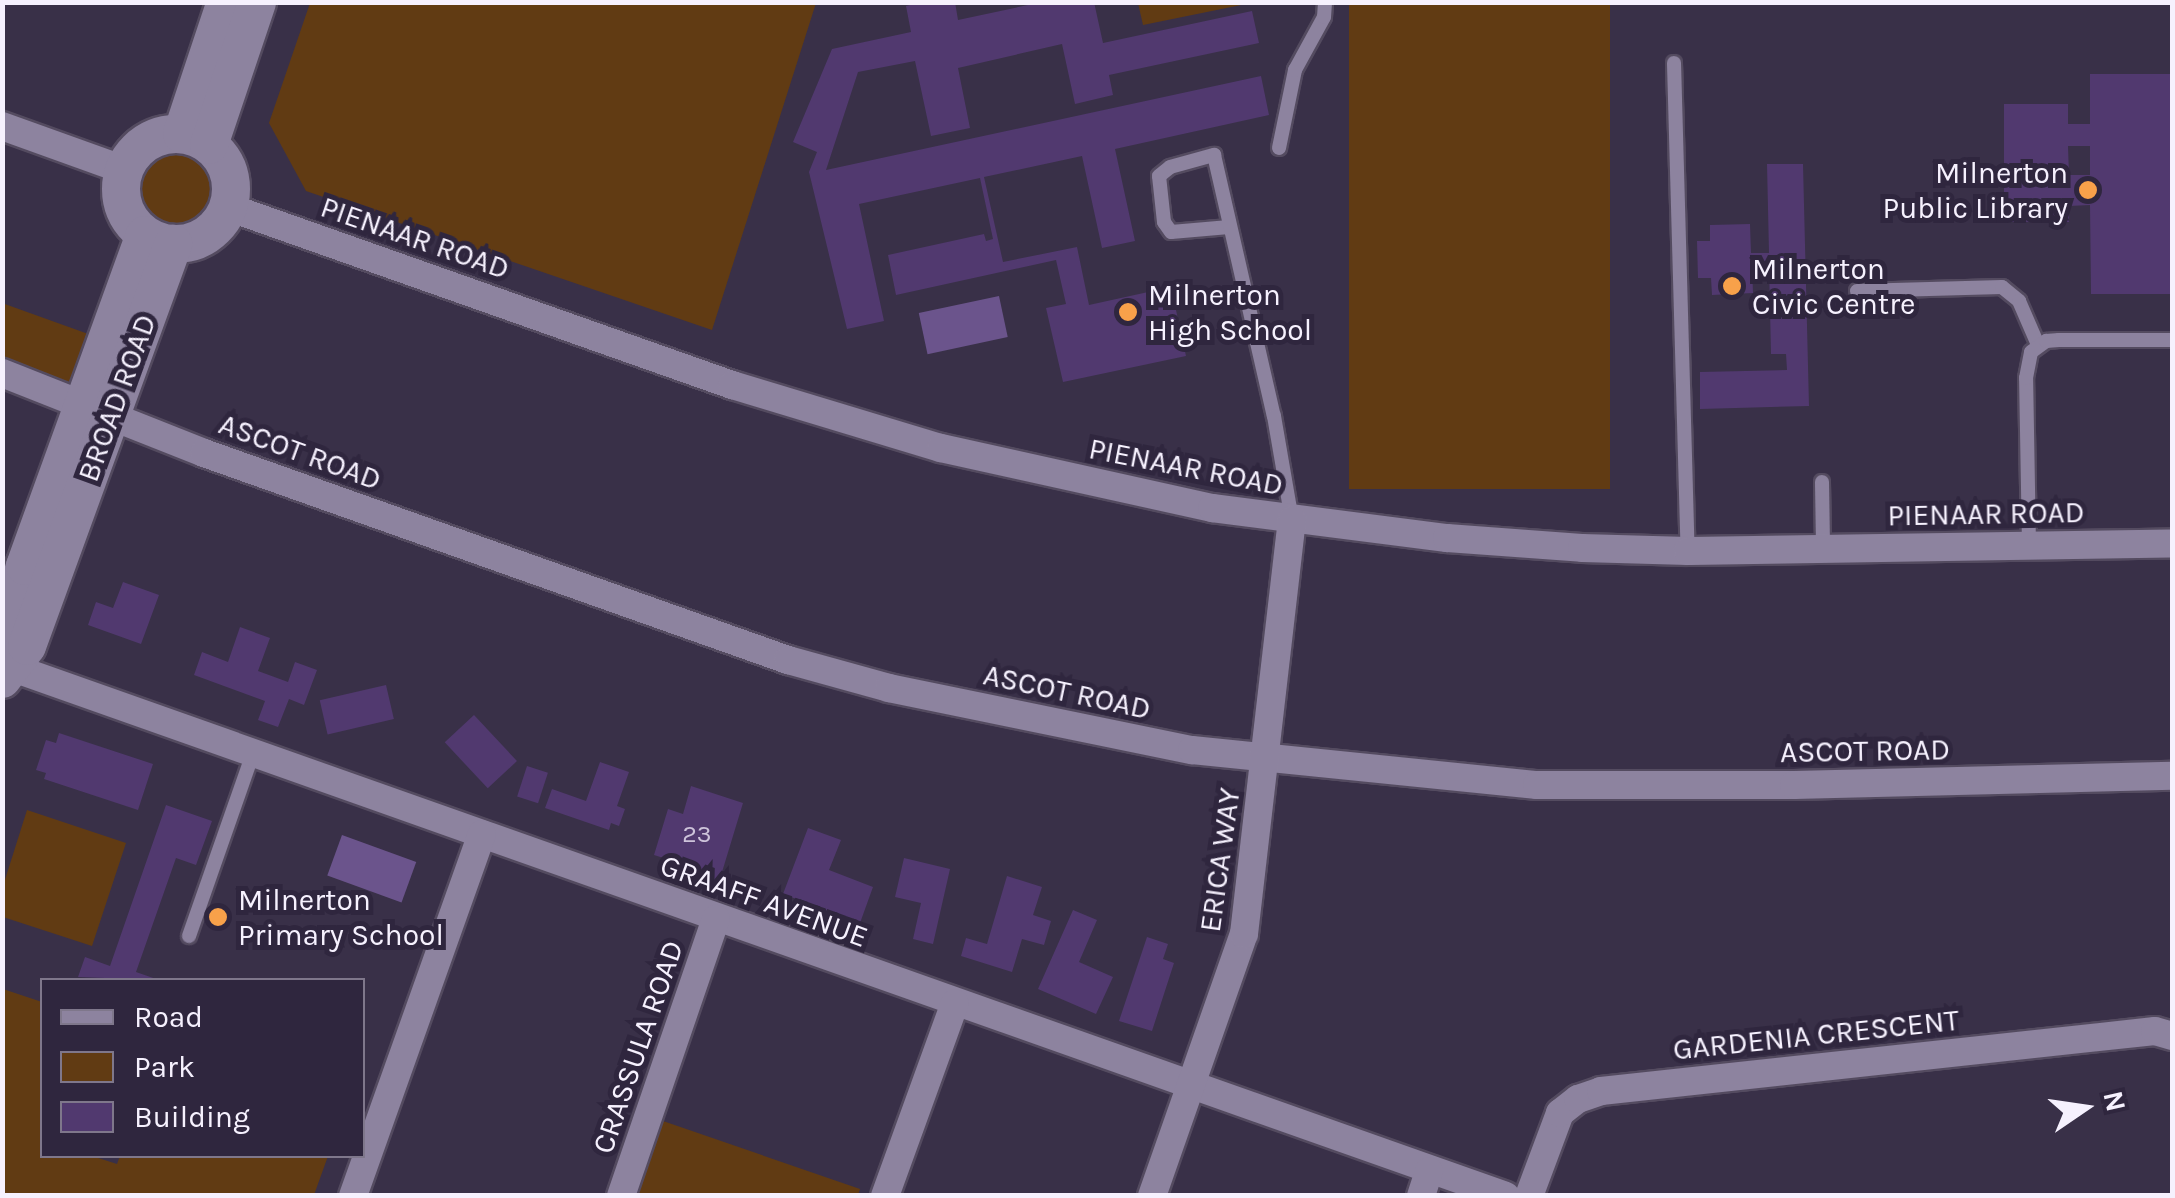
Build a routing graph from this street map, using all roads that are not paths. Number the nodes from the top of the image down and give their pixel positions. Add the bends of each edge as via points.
1 (226, 2) edge
2 (257, 2) edge
3 (1325, 2) edge
4 (1674, 63) dead end
5 (2, 102) edge
6 (2, 126) edge
7 (33, 137) junction
8 (195, 139) junction
9 (1279, 148) dead end
10 (124, 170) junction
11 (228, 207) junction
12 (1230, 227) junction
13 (159, 240) junction
14 (1857, 290) dead end
15 (2172, 340) edge
16 (2038, 345) junction
17 (2, 373) edge
18 (97, 409) junction
19 (1822, 482) dead end
20 (1292, 520) junction
21 (2172, 543) edge
22 (2029, 545) junction
23 (1822, 549) junction
24 (1688, 551) junction
25 (5, 664) edge
26 (253, 753) junction
27 (1266, 759) junction
28 (2172, 776) edge
29 (482, 834) junction
30 (716, 919) junction
31 (189, 936) dead end
32 (954, 1003) junction
33 (2172, 1036) edge
34 (1193, 1086) junction
35 (1425, 1184) edge
36 (353, 1196) edge
37 (621, 1196) edge
38 (885, 1196) edge
39 (1152, 1196) edge
40 (1506, 1196) edge
41 (1528, 1196) edge

1 - 8 street
2 - 8 street
3 - 9 lane via 1324,17 1295,70
4 - 24 lane
5 - 7 street
6 - 7 street
7 - 10 street
8 - 10 street via 149,141
8 - 11 street via 229,172
10 - 13 street via 123,206
11 - 13 street via 210,234 190,243
11 - 20 street, PIENAAR ROAD via 732,385 941,448 1134,493
12 - 12 lane via 1214,154 1159,176 1171,232
12 - 20 lane
13 - 18 street, BROAD ROAD
14 - 16 lane via 2002,287 2019,301
15 - 16 lane
16 - 22 lane via 2026,378
17 - 18 street, ASCOT ROAD
18 - 25 street, BROAD ROAD
18 - 27 street, ASCOT ROAD via 788,660 1105,733
19 - 23 lane
20 - 24 street, PIENAAR ROAD via 1447,538
20 - 27 street, ERICA WAY
21 - 22 street, PIENAAR ROAD
22 - 23 street, PIENAAR ROAD
23 - 24 street, PIENAAR ROAD
25 - 26 street, GRAAFF AVENUE
26 - 29 street, GRAAFF AVENUE
26 - 31 lane
27 - 28 street, ASCOT ROAD via 1538,785
27 - 34 street, ERICA WAY via 1244,934
29 - 30 street, GRAAFF AVENUE
29 - 36 street
30 - 32 street, GRAAFF AVENUE
30 - 37 street, CRASSULA ROAD
32 - 34 street, GRAAFF AVENUE
32 - 38 street
33 - 41 street, GARDENIA CRESCENT via 2155,1031 1601,1091 1560,1113
34 - 35 street, GRAAFF AVENUE
34 - 39 street, ERICA WAY
35 - 40 street, GRAAFF AVENUE

